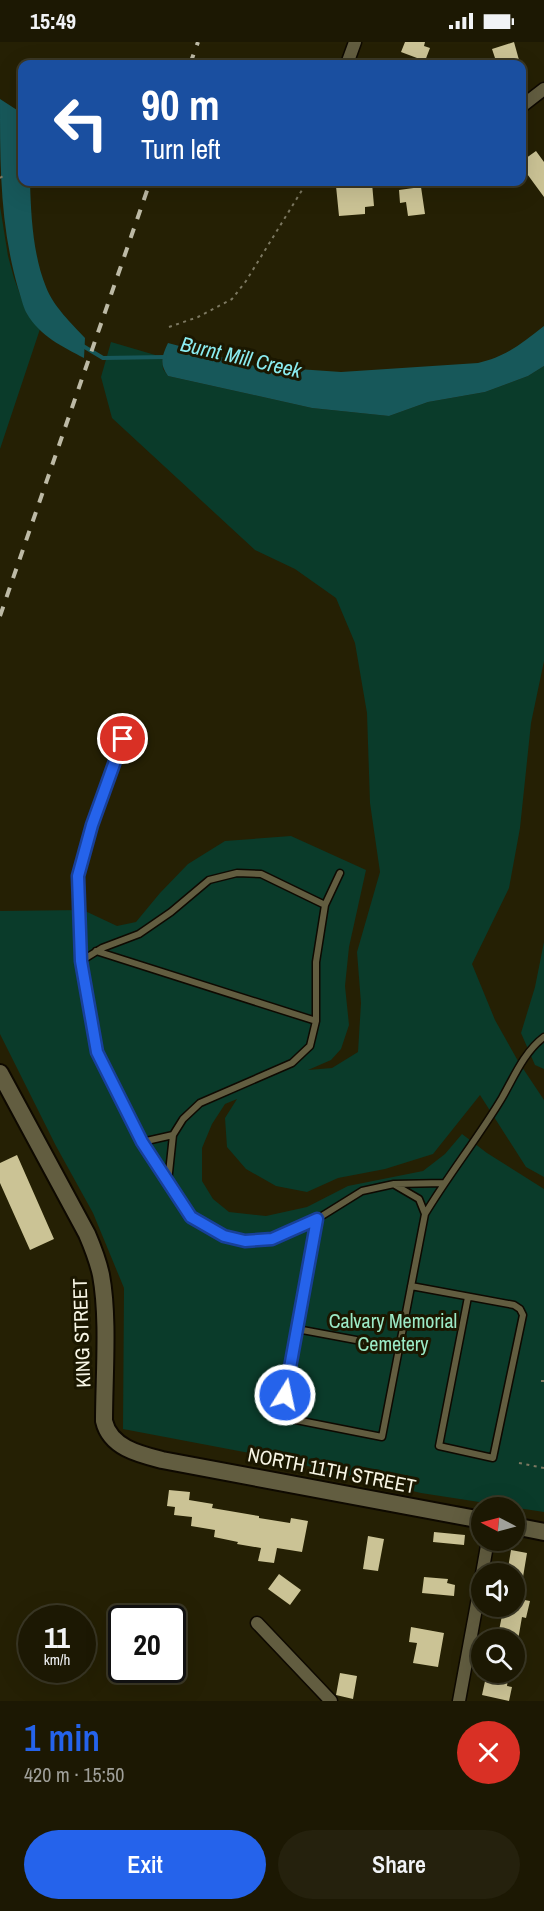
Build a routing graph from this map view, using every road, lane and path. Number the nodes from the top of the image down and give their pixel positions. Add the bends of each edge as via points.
1 (355, 42) edge
2 (348, 60) edge
3 (544, 89) edge
4 (526, 103) edge
5 (305, 186) edge
6 (169, 327) dead end
7 (123, 739) dead end
8 (340, 873) dead end
9 (326, 905) junction
10 (96, 951) junction
11 (81, 961) junction
12 (316, 1021) junction
13 (544, 1037) edge
14 (0, 1073) edge
15 (173, 1135) junction
16 (142, 1142) junction
17 (168, 1183) junction
18 (444, 1183) junction
19 (394, 1184) junction
20 (425, 1214) junction
21 (317, 1219) junction
22 (411, 1286) junction
23 (468, 1296) junction
24 (297, 1329) junction
25 (399, 1348) junction
26 (174, 1462) joint
27 (519, 1463) dead end
28 (544, 1468) edge
29 (471, 1518) edge
30 (525, 1528) edge
31 (544, 1532) edge
32 (474, 1617) edge
33 (257, 1623) dead end
34 (331, 1701) edge
35 (459, 1701) edge

1 - 2 street
3 - 4 street
5 - 6 path via 232,299
7 - 11 lane via 78,876
8 - 9 lane
9 - 10 lane via 261,874 237,873 209,880 139,934
9 - 12 lane via 316,962
10 - 11 lane
10 - 12 lane
11 - 16 lane via 97,1052
12 - 15 lane via 309,1046 292,1063 200,1103
13 - 18 lane via 516,1071
14 - 26 street, KING STREET via 96,1257 104,1311 107,1431 133,1451
15 - 16 lane
15 - 17 lane
16 - 17 lane
17 - 21 lane via 191,1217 224,1236 245,1241 272,1239
18 - 19 lane
18 - 20 lane
19 - 20 lane via 419,1199
19 - 21 lane via 362,1191
20 - 22 lane
21 - 24 lane
22 - 23 lane
22 - 25 lane
23 - 23 lane via 514,1305 523,1315 493,1458 439,1446
24 - 25 lane
24 - 25 lane via 281,1418 382,1437
26 - 29 street, NORTH 11TH STREET
27 - 28 path
30 - 31 street
32 - 35 street
33 - 34 street

